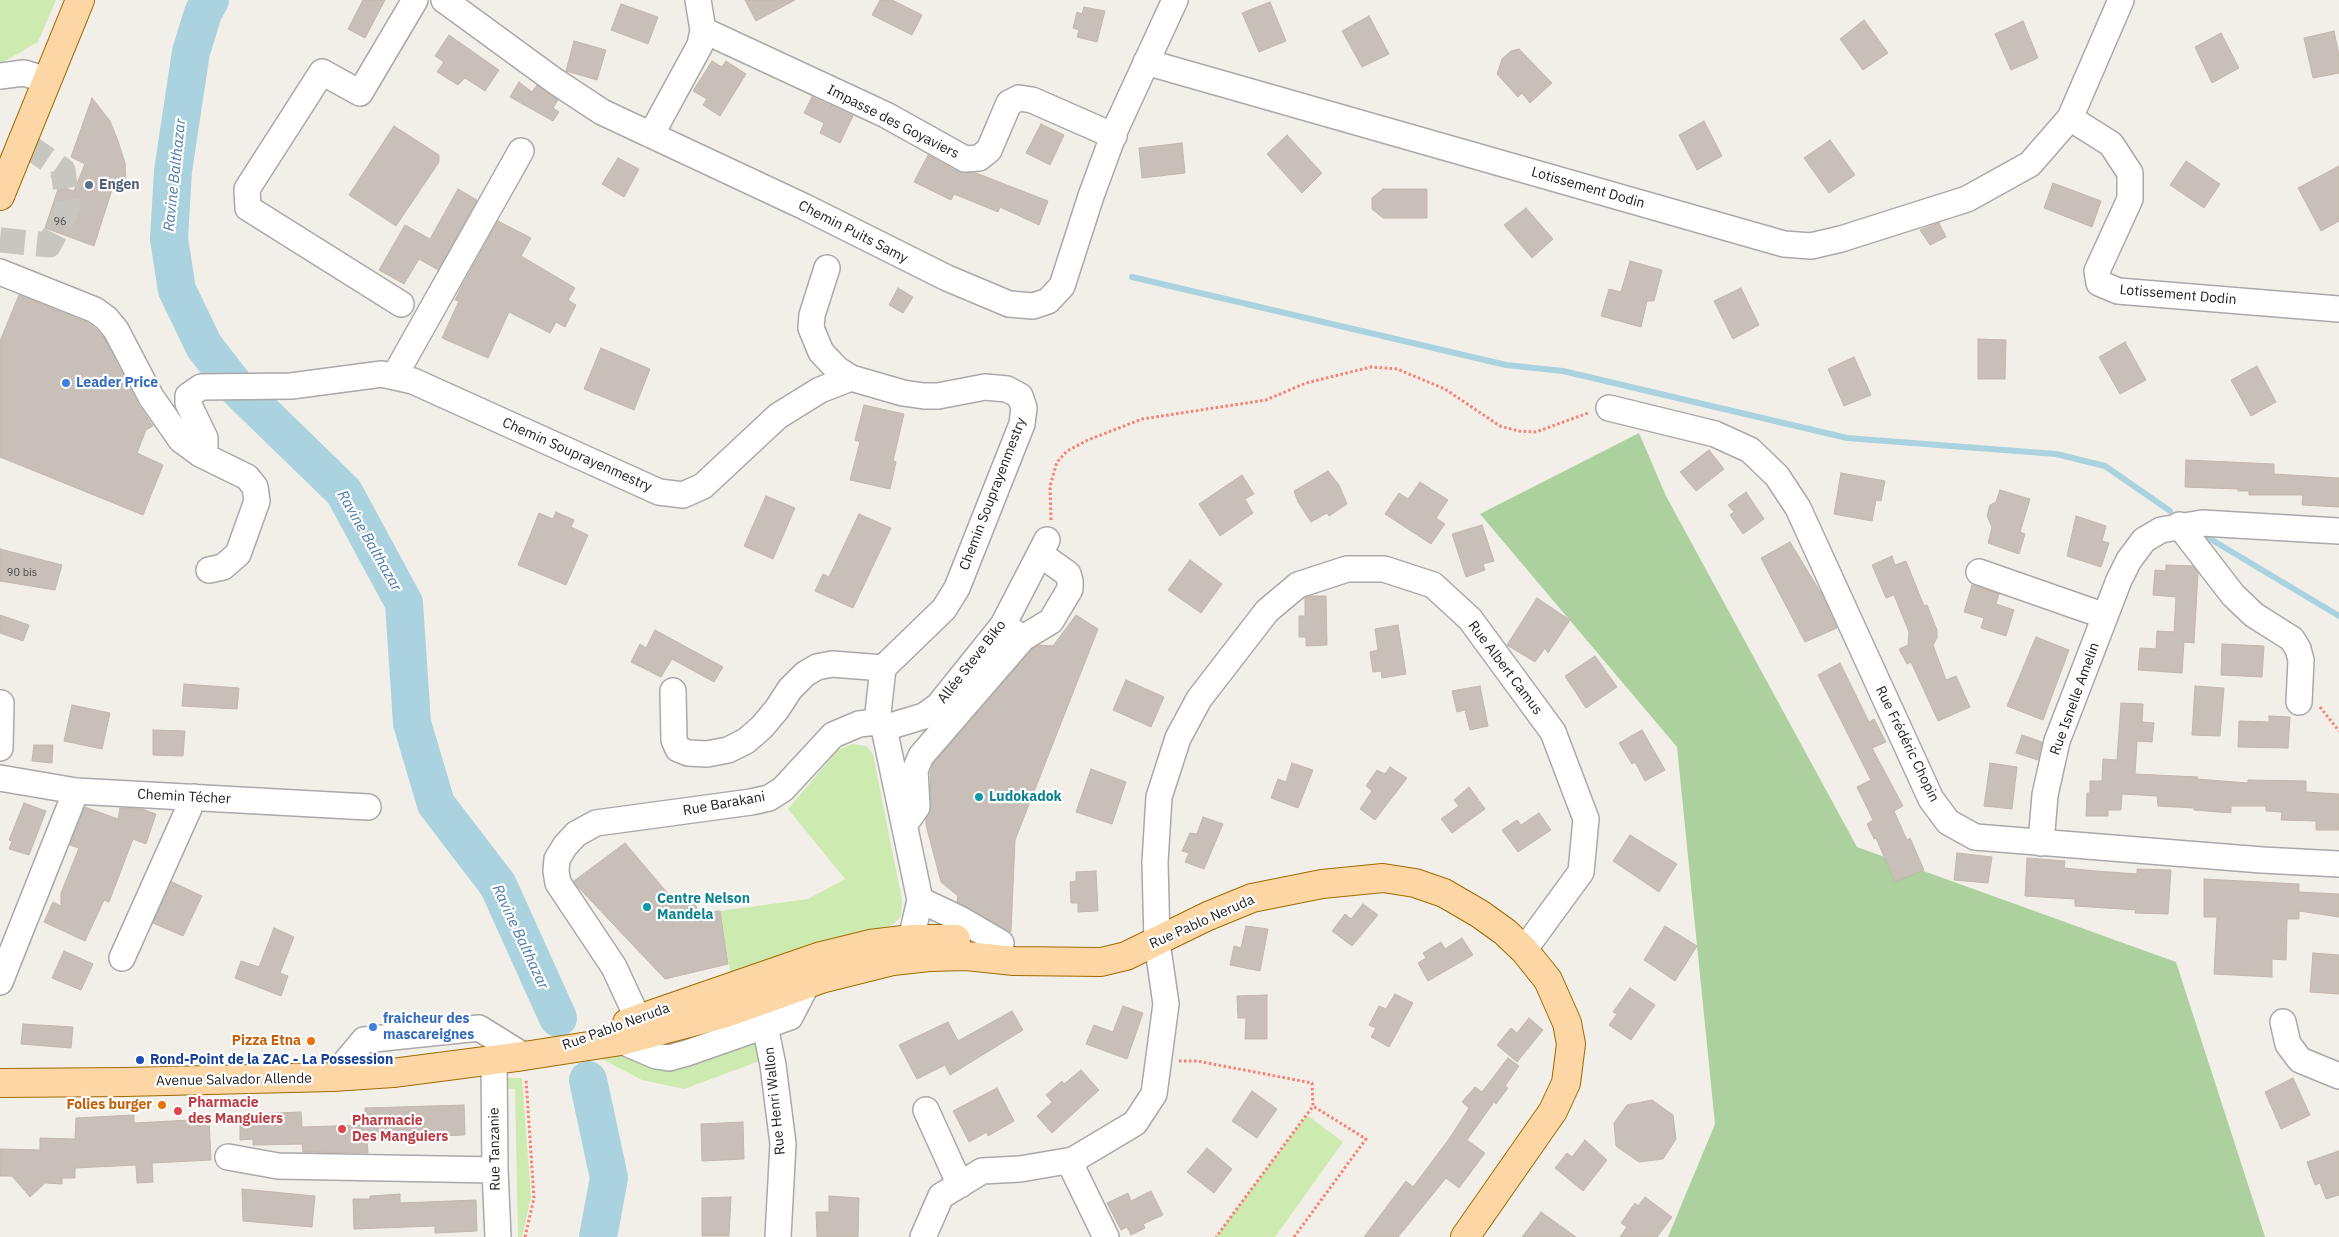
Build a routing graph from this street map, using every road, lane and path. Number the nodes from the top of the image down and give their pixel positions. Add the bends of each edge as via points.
1 (80, 0) edge
2 (415, 0) edge
3 (444, 0) edge
4 (698, 0) edge
5 (1174, 0) edge
6 (2121, 0) edge
7 (703, 30) junction
8 (1146, 62) junction
9 (0, 76) edge
10 (47, 80) junction
11 (2070, 118) junction
12 (651, 135) junction
13 (1114, 136) junction
14 (521, 151) dead end
15 (0, 196) edge
16 (827, 268) dead end
17 (0, 272) edge
18 (401, 304) dead end
19 (2339, 308) edge
20 (395, 375) junction
21 (851, 378) junction
22 (1609, 408) joint
23 (200, 454) junction
24 (2179, 525) junction
25 (2339, 531) edge
26 (1043, 547) junction
27 (209, 570) dead end
28 (1978, 572) dead end
29 (2105, 616) junction
30 (1013, 632) junction
31 (673, 691) dead end
32 (881, 699) junction
33 (2299, 702) dead end
34 (1, 703) edge
35 (0, 748) edge
36 (0, 778) edge
37 (76, 791) junction
38 (194, 797) junction
39 (368, 808) dead end
40 (905, 824) junction
41 (2041, 843) junction
42 (2339, 864) edge
43 (920, 900) junction
44 (911, 939) junction
45 (1158, 942) junction
46 (1001, 943) junction
47 (1524, 950) junction
48 (122, 958) dead end
49 (1040, 960) junction
50 (893, 961) junction
51 (0, 982) edge
52 (807, 984) junction
53 (638, 1019) junction
54 (2283, 1022) dead end
55 (765, 1026) junction
56 (621, 1041) junction
57 (555, 1050) junction
58 (524, 1056) junction
59 (1159, 1060) junction
60 (494, 1061) junction
61 (2339, 1076) edge
62 (333, 1077) junction
63 (0, 1083) edge
64 (1313, 1106) junction
65 (926, 1110) dead end
66 (228, 1156) dead end
67 (1069, 1161) junction
68 (495, 1170) junction
69 (960, 1185) junction
70 (498, 1237) edge
71 (525, 1237) edge
72 (778, 1237) edge
73 (923, 1237) edge
74 (1106, 1237) edge
75 (1216, 1237) edge
76 (1294, 1237) edge
77 (1465, 1237) edge

1 - 10 main road
2 - 18 street via 360,93 322,72 247,189 248,208
3 - 12 street, Chemin Puits Samy via 594,107
4 - 7 street
5 - 8 street
6 - 11 street, Lotissement Dodin
7 - 12 street via 700,45
7 - 13 street, Impasse des Goyaviers via 886,115 965,159 979,158 989,150 1009,103 1019,98 1032,100
8 - 11 street, Lotissement Dodin via 1784,244 1811,246 1841,240 1967,199 2030,164
8 - 13 street, Chemin Puits Samy
9 - 10 street via 24,74
10 - 15 main road
11 - 19 street, Lotissement Dodin via 2111,144 2130,173 2130,199 2097,271 2099,283 2118,291
12 - 13 street, Chemin Puits Samy via 806,207 947,278 1009,304 1033,306 1048,301 1062,286
14 - 20 street
16 - 21 street via 811,328 821,352
17 - 23 street via 95,310 106,318 116,330 168,423 181,440
20 - 21 street, Chemin Souprayenmestry via 659,492 683,495 703,486 778,416 820,390
20 - 23 street, Chemin Souprayenmestry via 291,386 201,387 188,396 188,403 206,438
21 - 32 street, Chemin Souprayenmestry via 924,396 986,387 1007,389 1020,396 1024,408 1022,424 957,588
22 - 26 path via 1595,409 1536,432 1519,431 1500,426 1445,389 1397,369 1371,367 1314,380 1266,400 1142,420 1088,440 1067,451 1057,462 1050,486 1051,529
22 - 41 street, Rue Frédéric Chopin via 1715,434 1750,450 1777,476 1798,508 1931,799 1948,822 1975,837
23 - 27 street via 247,477 255,488 258,501 238,554 223,567
24 - 25 street, Rue Isnelle Amelin via 2202,523
24 - 29 street, Rue Isnelle Amelin via 2144,540 2129,560
24 - 33 street via 2233,595 2254,615 2292,640 2301,660
26 - 30 street, Allée Steve Biko
26 - 30 street via 1068,574 1070,588 1051,621
28 - 29 street
29 - 41 street, Rue Isnelle Amelin via 2057,741 2045,795
30 - 32 street, Allée Steve Biko via 924,716
30 - 40 street via 921,756 915,770 916,807
31 - 32 street via 674,740 678,749 707,754 728,750 746,741 777,710 790,689 817,667 832,664
32 - 40 street
32 - 53 street, Rue Barakani via 852,726 833,735 783,789 769,798 596,823 576,834 566,846 557,859 558,883 614,967
34 - 35 street
36 - 37 street, Chemin Técher
37 - 38 street, Chemin Técher
37 - 51 street
38 - 39 street, Chemin Técher
38 - 48 street
40 - 43 street
41 - 42 street, Rue Frédéric Chopin
43 - 44 street
43 - 46 street
44 - 46 main road, Rue Pablo Neruda
44 - 50 street
44 - 53 main road, Rue Pablo Neruda via 870,944 821,956
45 - 47 main road, Rue Pablo Neruda via 1252,898 1322,884 1383,878 1416,883 1444,893 1480,914
45 - 47 street, Rue Albert Camus via 1155,862 1159,797 1178,738 1198,698 1267,612 1298,586 1347,569 1384,569 1433,586 1470,619 1553,732 1586,819 1581,872
45 - 49 main road, Rue Pablo Neruda via 1126,956 1101,962
45 - 59 street, Rue Albert Camus via 1166,1004
46 - 49 main road, Rue Pablo Neruda
47 - 77 main road, Rue Pablo Neruda via 1548,980 1567,1023 1571,1044 1566,1083 1553,1112
49 - 50 main road, Rue Pablo Neruda via 966,956
50 - 52 main road, Rue Pablo Neruda
52 - 55 street via 790,1017
52 - 56 main road, Rue Pablo Neruda via 723,1014
53 - 57 main road, Rue Pablo Neruda
54 - 61 street via 2288,1044 2300,1060
55 - 56 street via 669,1058
55 - 72 street, Rue Henri Wallon via 783,1144
56 - 57 main road, Rue Pablo Neruda
57 - 58 main road, Avenue Salvador Allende
58 - 60 main road, Avenue Salvador Allende
58 - 62 street via 479,1028 364,1040
58 - 71 path via 534,1198
59 - 64 path via 1197,1061 1312,1084
59 - 67 street, Rue Albert Camus via 1154,1094 1135,1123
60 - 62 main road, Avenue Salvador Allende
60 - 68 street, Rue Tanzanie
62 - 63 main road, Avenue Salvador Allende
64 - 75 path
64 - 76 path via 1366,1139
65 - 69 street
66 - 68 street via 278,1166
67 - 69 street via 982,1171
67 - 74 street
68 - 70 street, Rue Tanzanie
69 - 73 street via 941,1196

